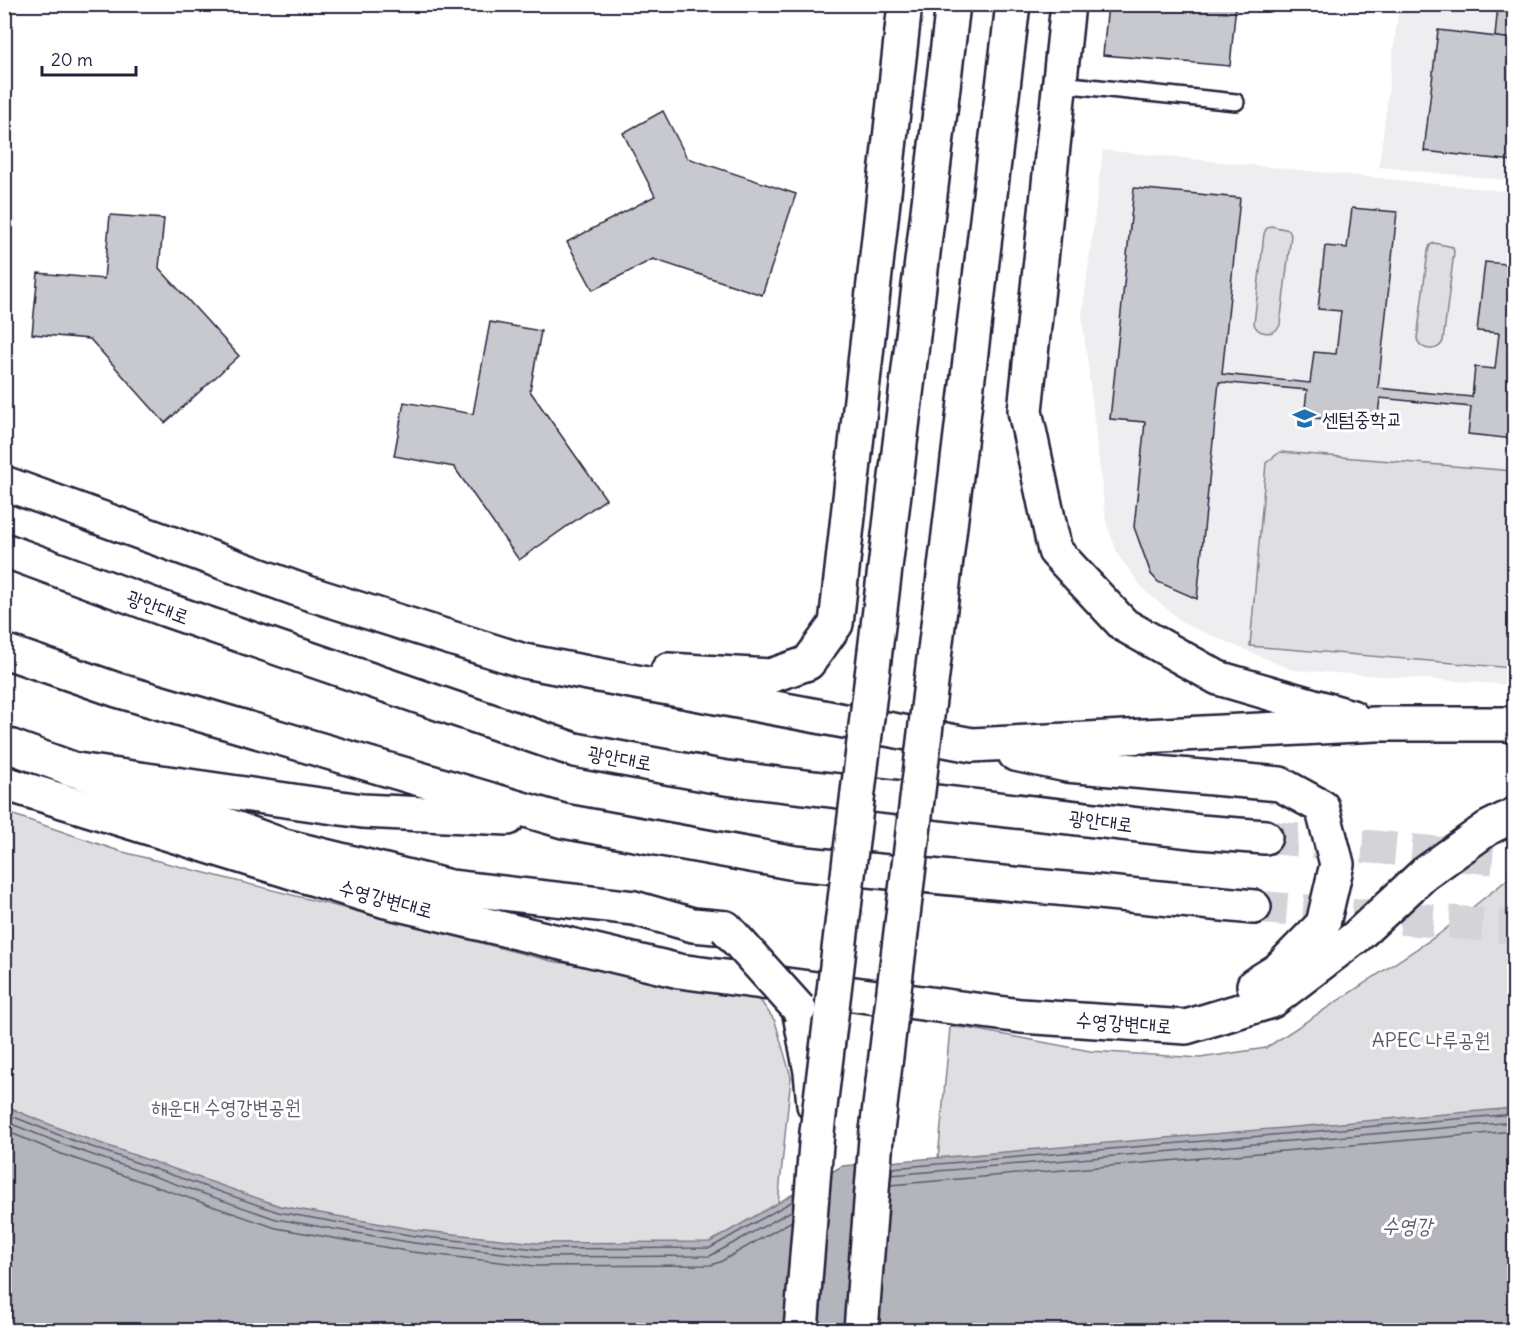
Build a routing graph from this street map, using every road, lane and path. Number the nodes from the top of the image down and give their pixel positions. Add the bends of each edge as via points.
1 (905, 4) edge
2 (953, 4) edge
3 (1013, 4) edge
4 (1068, 4) edge
5 (1060, 84) junction
6 (1236, 102) dead end
7 (4, 483) edge
8 (4, 550) edge
9 (4, 651) edge
10 (524, 661) junction
11 (1376, 724) junction
12 (1515, 724) edge
13 (4, 744) edge
14 (972, 745) junction
15 (70, 768) junction
16 (4, 783) edge
17 (1515, 814) edge
18 (563, 821) junction
19 (1265, 837) tunnel mouth
20 (1254, 907) tunnel mouth
21 (1186, 1027) junction
22 (817, 1132) junction
23 (801, 1330) edge
24 (861, 1330) edge

1 - 10 main road via 836,624 808,663 770,676
2 - 22 main road, bridge
3 - 24 main road, bridge via 876,1138
4 - 5 main road
5 - 6 lane
5 - 11 main road via 1025,411 1055,551 1124,625 1218,678
7 - 10 main road via 308,593
8 - 19 main road, 광안대로 via 575,750 726,778
9 - 18 main road via 117,690
10 - 14 main road
11 - 12 main road
11 - 14 main road
13 - 15 main road
14 - 21 main road via 1067,765 1280,784 1322,807 1337,864 1323,924 1278,970
15 - 18 main road via 362,811
15 - 22 main road, bridge via 284,846 450,887 634,908 693,925 726,928 799,1009 812,1072
16 - 21 main road, 수영강변대로 via 386,901 679,971 1021,1016
17 - 21 main road, 수영강변대로 via 1488,828 1424,874 1356,937 1272,1001
18 - 20 main road via 795,863
22 - 23 main road, bridge

